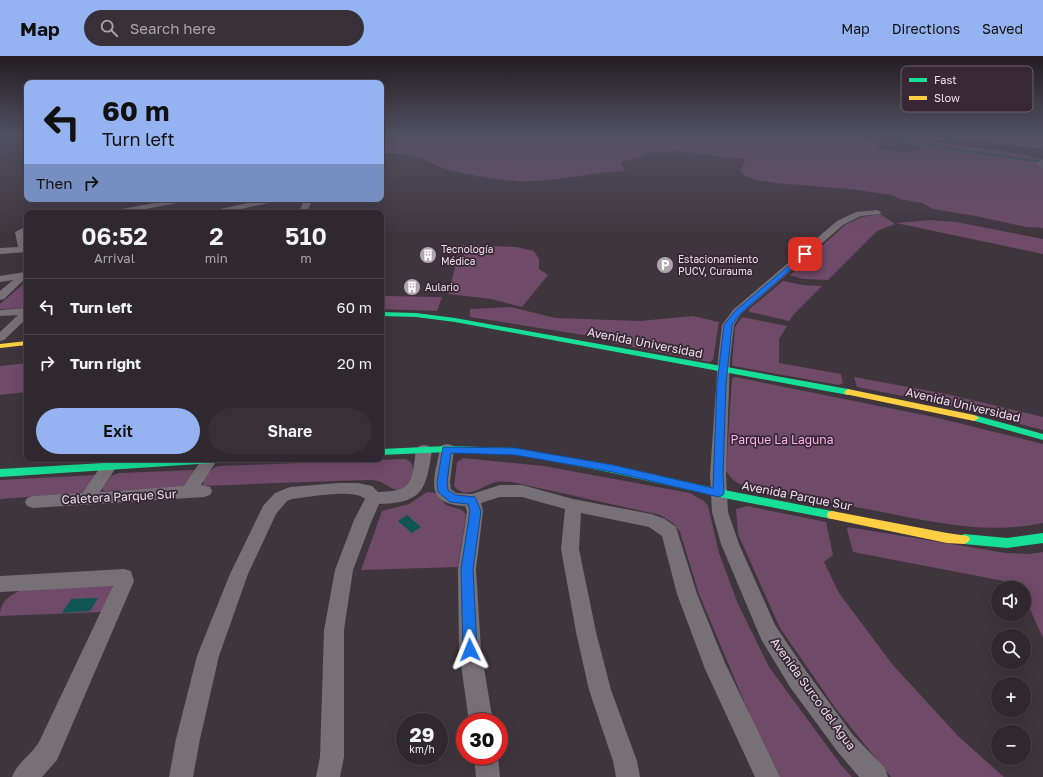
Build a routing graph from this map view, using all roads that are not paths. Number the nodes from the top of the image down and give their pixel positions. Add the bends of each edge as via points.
1 (171, 202) edge
2 (257, 202) edge
3 (128, 210) edge
4 (223, 210) edge
5 (877, 212) dead end
6 (21, 229) edge
7 (24, 248) edge
8 (24, 249) edge
9 (0, 251) edge
10 (24, 276) edge
11 (24, 277) edge
12 (0, 279) edge
13 (0, 297) edge
14 (24, 312) edge
15 (5, 313) edge
16 (384, 314) edge
17 (24, 315) edge
18 (0, 321) edge
19 (0, 338) edge
20 (24, 343) edge
21 (0, 346) edge
22 (723, 370) junction
23 (1043, 437) edge
24 (447, 449) junction
25 (424, 450) junction
26 (384, 452) edge
27 (153, 462) edge
28 (208, 462) edge
29 (109, 466) junction
30 (0, 473) edge
31 (719, 493) junction
32 (374, 498) junction
33 (86, 499) junction
34 (472, 500) junction
35 (33, 502) dead end
36 (573, 505) junction
37 (1043, 538) edge
38 (3, 588) edge
39 (480, 713) edge
40 (487, 765) edge
41 (24, 777) edge
42 (181, 777) edge
43 (328, 777) edge
44 (488, 777) edge
45 (628, 777) edge
46 (768, 777) edge
47 (876, 777) edge

1 - 3 street
2 - 4 street
5 - 22 street, Avenida Surco del Agua via 859,214 840,223 737,312 728,325
6 - 7 street
8 - 9 street
10 - 12 street
11 - 13 street
14 - 15 street
15 - 18 street
16 - 22 street, Avenida Universidad via 455,320
17 - 19 street
20 - 21 street
22 - 23 street, Avenida Universidad via 940,410
22 - 31 street, Avenida Surco del Agua
24 - 25 street, Avenida Parque Sur
24 - 31 street, Avenida Parque Sur via 515,451 613,469
24 - 34 street via 443,492 453,499
25 - 26 street, Avenida Parque Sur
25 - 32 street via 419,482 413,491 397,498
27 - 29 street
28 - 33 street, Caletera Parque Sur via 197,492
29 - 30 street
29 - 33 street
31 - 37 street, Avenida Parque Sur via 947,538 1007,543
31 - 47 street, Avenida Surco del Agua via 720,512 730,544 768,632 845,743
32 - 42 street via 364,490 353,488 290,493 278,500 269,510 239,574 208,656
32 - 43 street via 344,570 334,630 332,757
33 - 35 street, Caletera Parque Sur
34 - 36 street via 500,491 522,491
34 - 39 street via 476,511 467,569 470,650
36 - 45 street via 570,549 586,632 600,690 625,761
36 - 46 street via 651,520 670,532 687,594 716,669
38 - 41 street via 124,577 125,581 48,751
40 - 44 street

